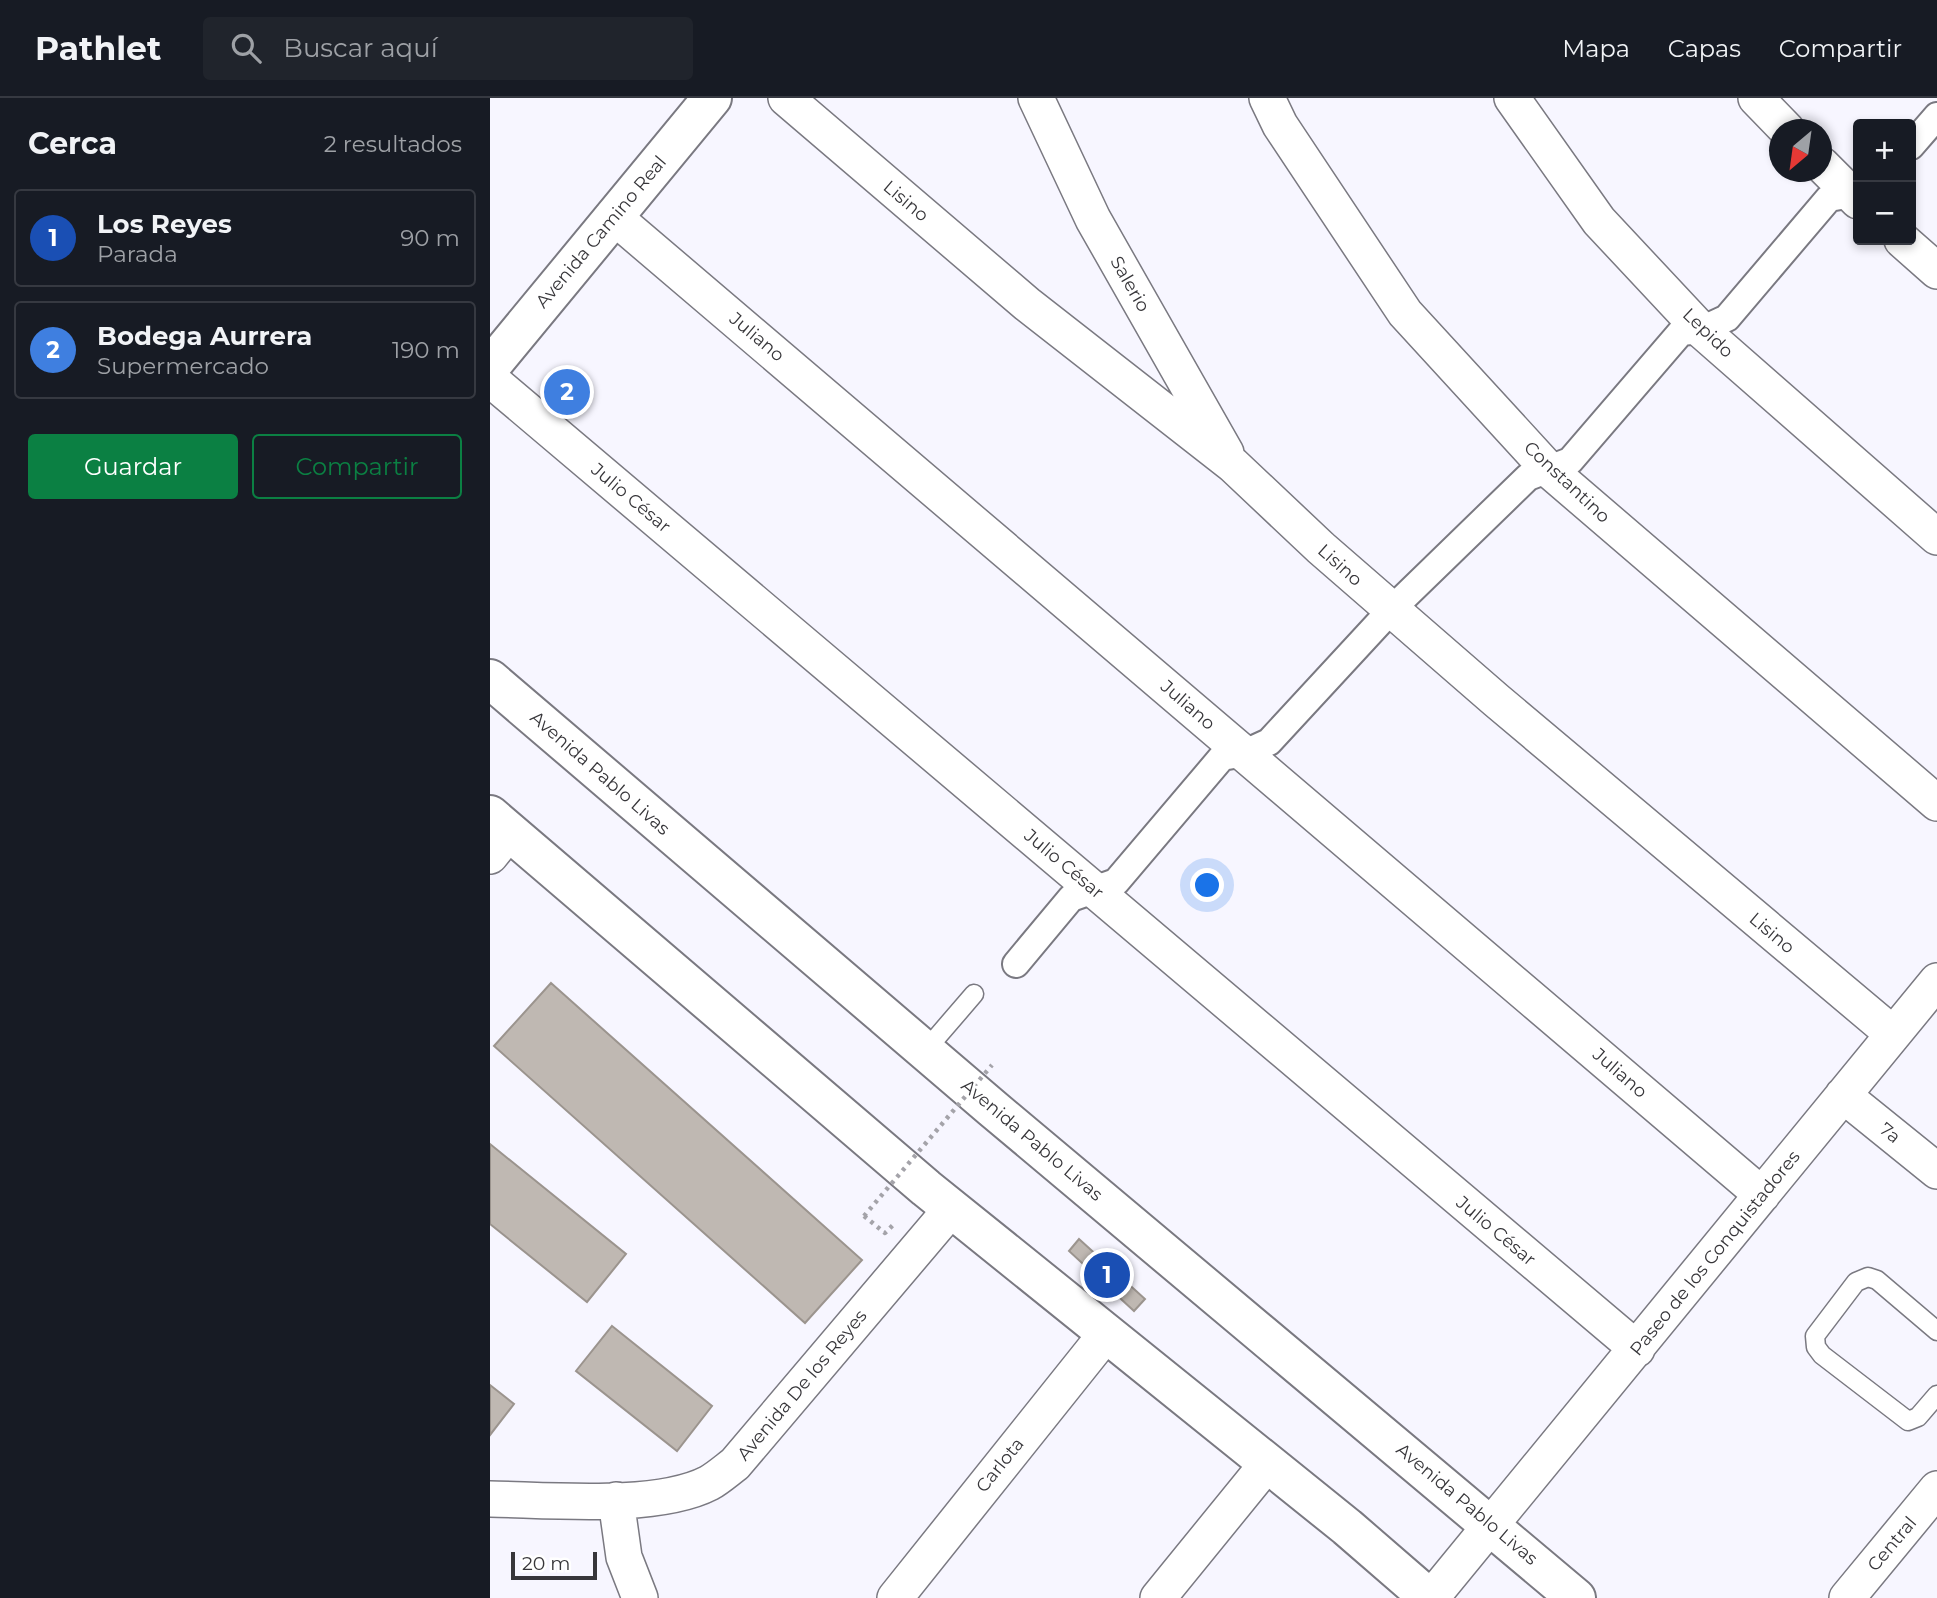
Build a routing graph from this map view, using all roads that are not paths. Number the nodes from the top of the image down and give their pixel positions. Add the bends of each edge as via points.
1 (712, 98) edge
2 (786, 98) edge
3 (1036, 98) edge
4 (1267, 98) edge
5 (1512, 98) edge
6 (1756, 98) edge
7 (1937, 116) edge
8 (1776, 119) edge
9 (1916, 140) edge
10 (1832, 174) edge
11 (1853, 193) edge
12 (1853, 196) edge
13 (613, 216) junction
14 (1908, 245) edge
15 (1937, 271) edge
16 (1702, 330) junction
17 (490, 368) edge
18 (490, 379) edge
19 (1233, 465) junction
20 (1549, 470) junction
21 (1937, 537) edge
22 (1391, 610) junction
23 (490, 679) edge
24 (1245, 753) junction
25 (1937, 803) edge
26 (497, 834) edge
27 (1094, 890) junction
28 (1016, 964) dead end
29 (1937, 981) edge
30 (974, 994) dead end
31 (1893, 1034) junction
32 (925, 1051) junction
33 (1843, 1095) junction
34 (1937, 1171) edge
35 (1762, 1195) junction
36 (952, 1208) junction
37 (1937, 1331) edge
38 (1106, 1334) junction
39 (1637, 1349) junction
40 (1937, 1396) edge
41 (1267, 1464) junction
42 (1937, 1489) edge
43 (490, 1499) edge
44 (616, 1500) junction
45 (1492, 1525) junction
46 (640, 1598) edge
47 (895, 1598) edge
48 (1158, 1598) edge
49 (1430, 1598) edge
50 (1576, 1598) edge
51 (1847, 1598) edge

1 - 13 main road, Avenida Camino Real
2 - 19 street, Lisino via 1027,304
3 - 19 street, Salerio via 1093,219
4 - 20 street, Constantino via 1280,125 1405,313
5 - 16 street, Lepido via 1599,221
6 - 8 street
7 - 9 street
10 - 11 street
12 - 16 street via 1829,198 1727,318
13 - 17 main road, Avenida Camino Real
13 - 24 street, Juliano
14 - 15 street
16 - 20 street via 1681,332 1570,461
16 - 21 street, Lepido
18 - 27 street, Julio César
19 - 22 street, Lisino
20 - 22 street via 1528,477
20 - 25 street, Constantino
22 - 24 street via 1269,742
22 - 31 street, Lisino
23 - 32 main road, Avenida Pablo Livas
24 - 27 street via 1222,757 1116,883
24 - 35 street, Juliano
26 - 36 main road
27 - 28 street via 1070,898
27 - 39 street, Julio César
29 - 31 street, Paseo de los Conquistadores
30 - 32 lane
31 - 33 street, Paseo de los Conquistadores
32 - 45 main road, Avenida Pablo Livas
33 - 34 street, 7a
33 - 35 street, Paseo de los Conquistadores
35 - 39 street, Paseo de los Conquistadores
36 - 38 main road
36 - 44 street, Avenida De los Reyes via 735,1464 709,1483 677,1494
37 - 40 lane via 1868,1277 1856,1282 1815,1336 1822,1355 1908,1421 1919,1417
38 - 41 main road
38 - 47 street, Carlota
39 - 45 street, Paseo de los Conquistadores
41 - 48 street
41 - 49 main road
42 - 51 street, Central
43 - 44 street, Avenida De los Reyes
44 - 46 street via 624,1558
45 - 49 street, Paseo de los Conquistadores
45 - 50 main road, Avenida Pablo Livas

